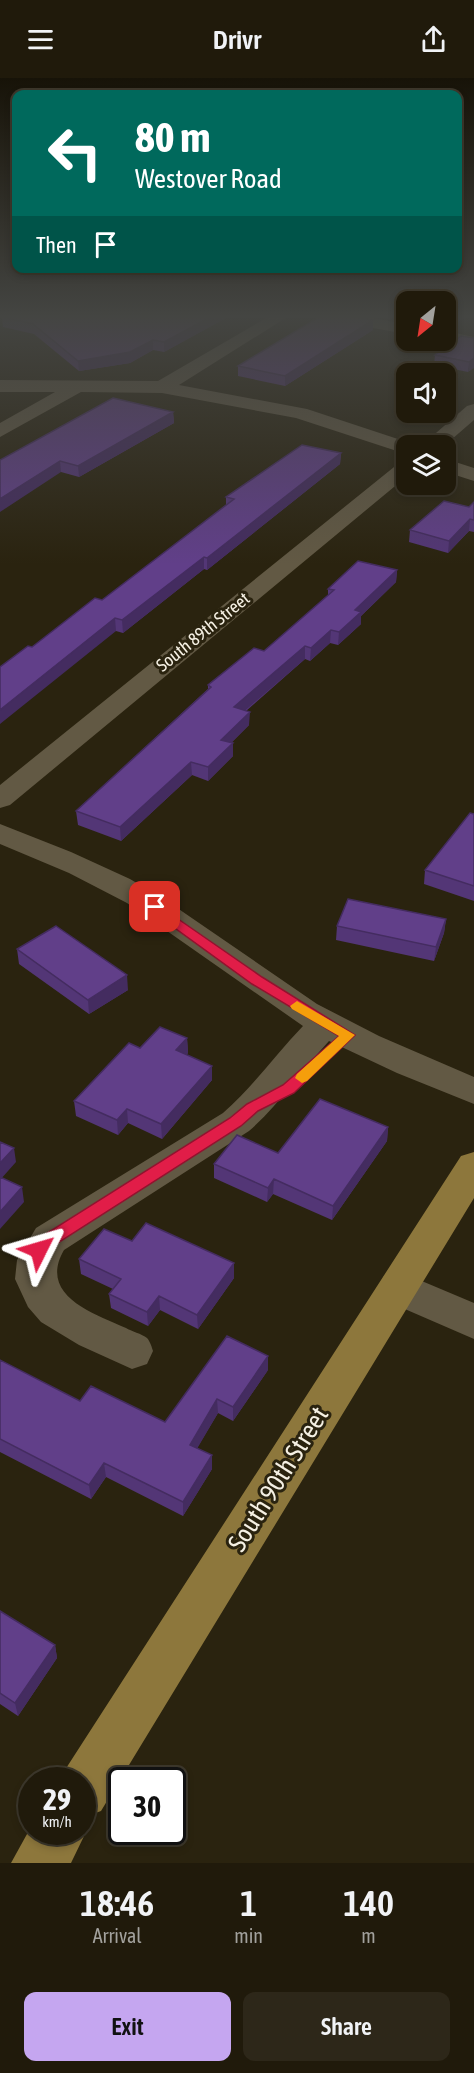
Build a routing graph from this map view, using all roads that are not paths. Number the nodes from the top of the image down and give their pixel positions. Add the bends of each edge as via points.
1 (59, 397) edge
2 (217, 397) edge
3 (474, 410) edge
4 (0, 431) edge
5 (444, 435) edge
6 (396, 445) edge
7 (456, 469) edge
8 (396, 475) edge
9 (474, 475) edge
10 (0, 799) edge
11 (0, 833) edge
12 (337, 1029) junction
13 (474, 1091) edge
14 (474, 1166) edge
15 (398, 1288) junction
16 (474, 1322) edge
17 (132, 1351) dead end
18 (96, 1770) edge
19 (51, 1845) edge
20 (39, 1863) edge

1 - 4 street
2 - 6 street via 300,413
3 - 5 street
7 - 9 street
8 - 10 street, South 89th Street
11 - 12 street via 116,884 155,907 257,981
12 - 13 street
12 - 17 street via 288,1089 253,1107 236,1122 50,1239 32,1263 33,1288 43,1302 60,1315
14 - 15 main road, South 90th Street
15 - 16 street
15 - 18 main road, South 90th Street
19 - 20 main road

